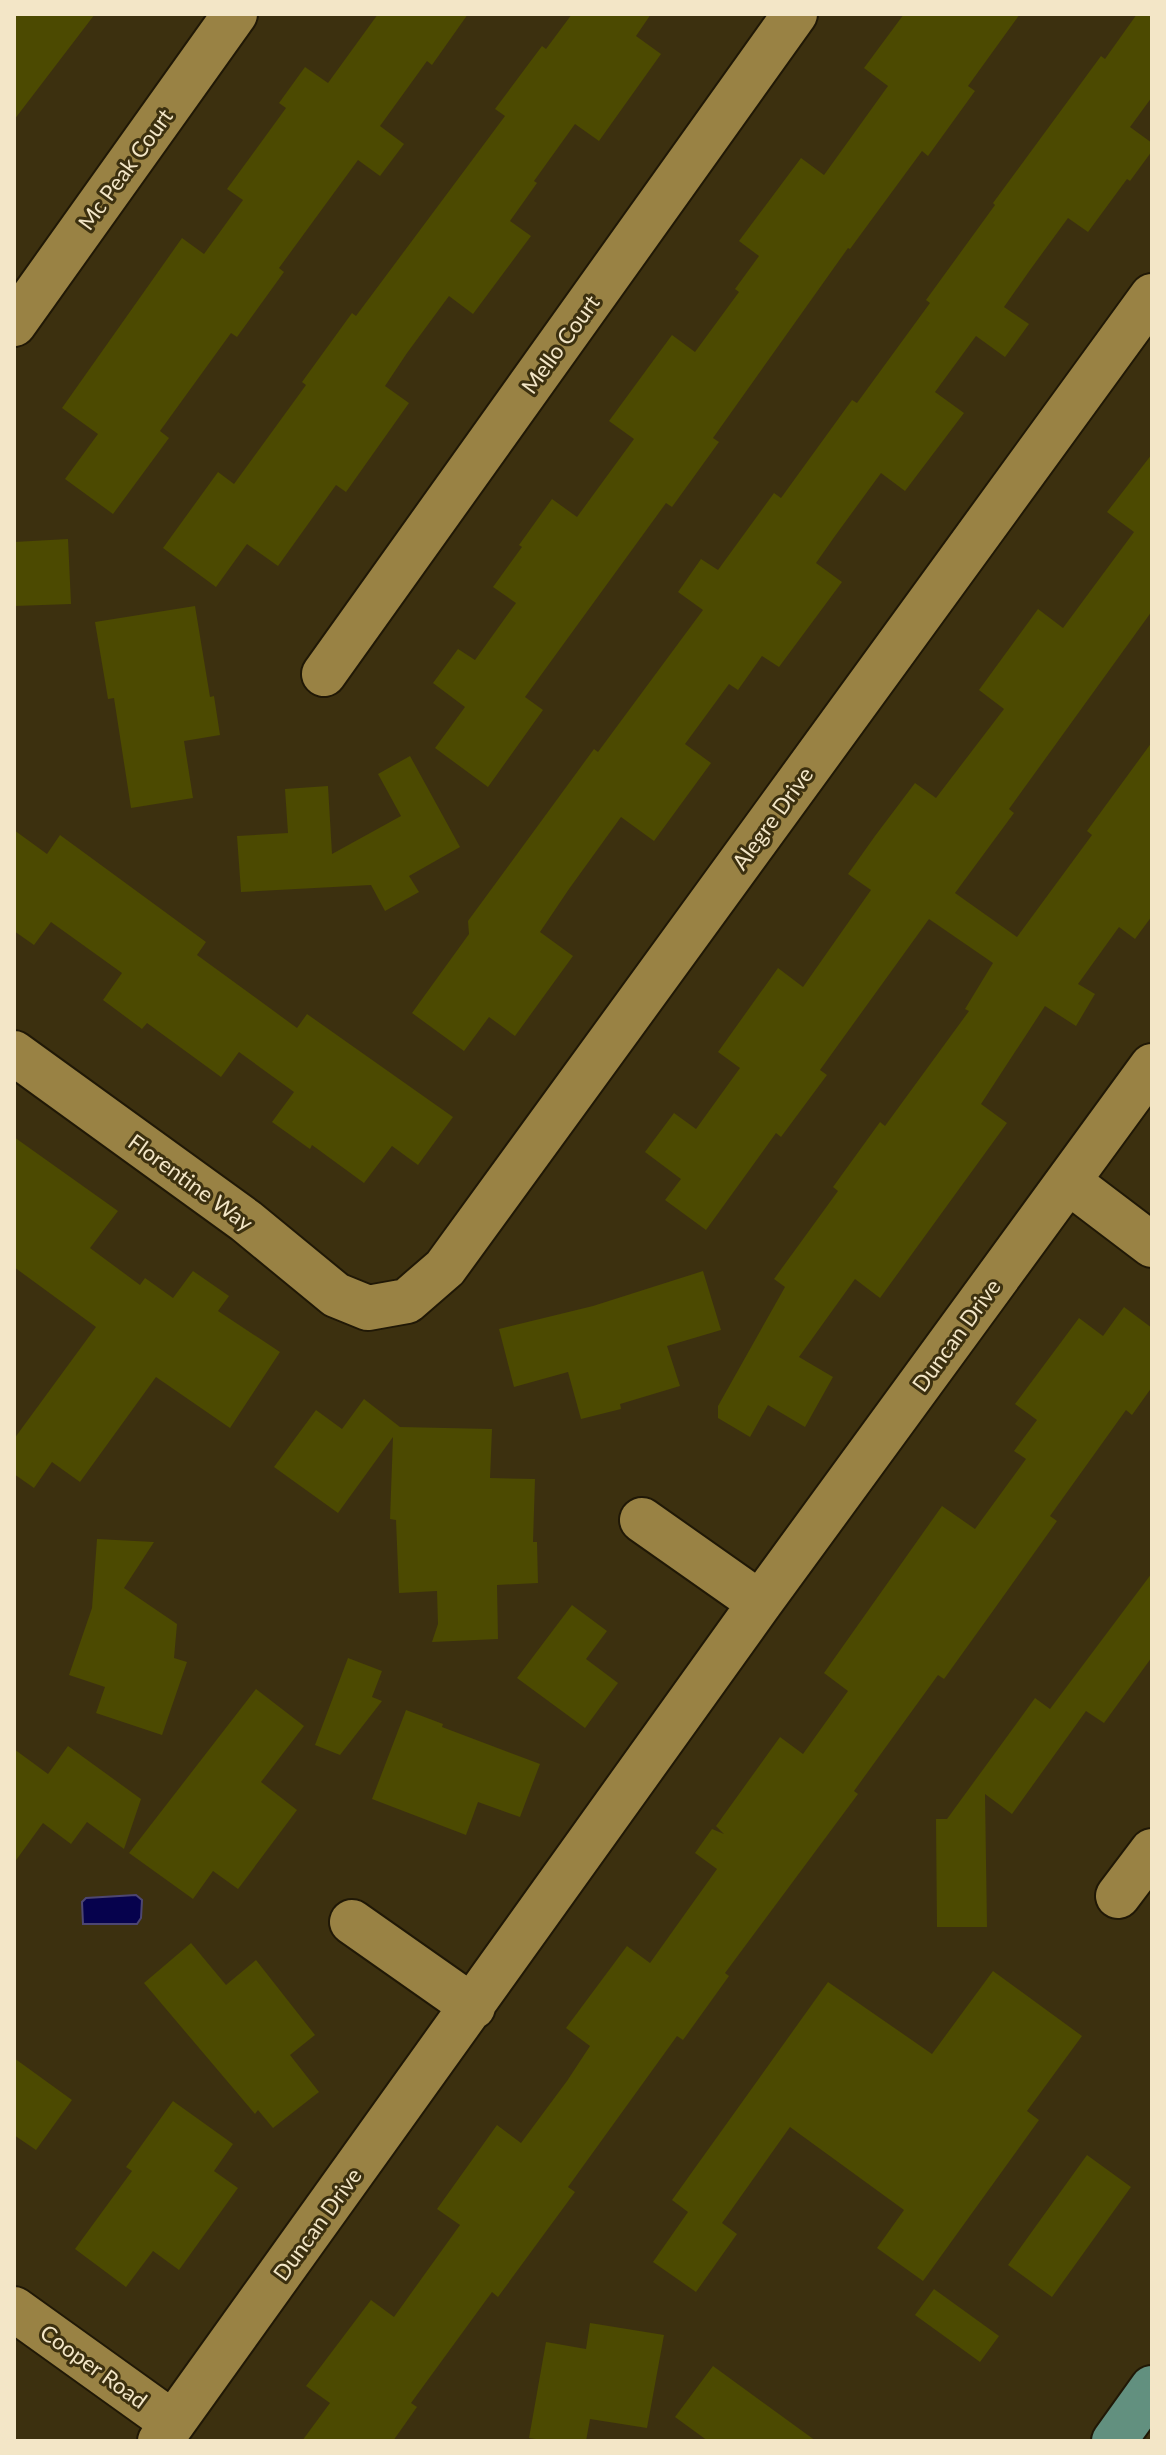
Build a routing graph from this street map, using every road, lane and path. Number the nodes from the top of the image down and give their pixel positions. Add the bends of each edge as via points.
1 (235, 14) edge
2 (795, 14) edge
3 (1152, 296) edge
4 (14, 324) edge
5 (324, 674) dead end
6 (14, 1053) edge
7 (1152, 1066) edge
8 (1069, 1182) junction
9 (1152, 1245) edge
10 (368, 1308) joint
11 (642, 1520) dead end
12 (760, 1603) junction
13 (1152, 1851) edge
14 (1118, 1896) dead end
15 (352, 1922) dead end
16 (473, 2007) junction
17 (14, 2309) edge
18 (1152, 2388) edge
19 (167, 2432) edge
20 (1114, 2441) edge

1 - 4 street, Mc Peak Court
2 - 5 street, Mello Court
3 - 10 street, Alegre Drive via 445,1268 407,1301
6 - 10 street, Florentine Way via 246,1221 336,1295
7 - 8 street, Duncan Drive
8 - 9 street
8 - 12 street, Duncan Drive
11 - 12 street
12 - 16 street, Duncan Drive
13 - 14 street
15 - 16 street
16 - 19 street, Duncan Drive
17 - 19 street, Cooper Road
18 - 20 main road

